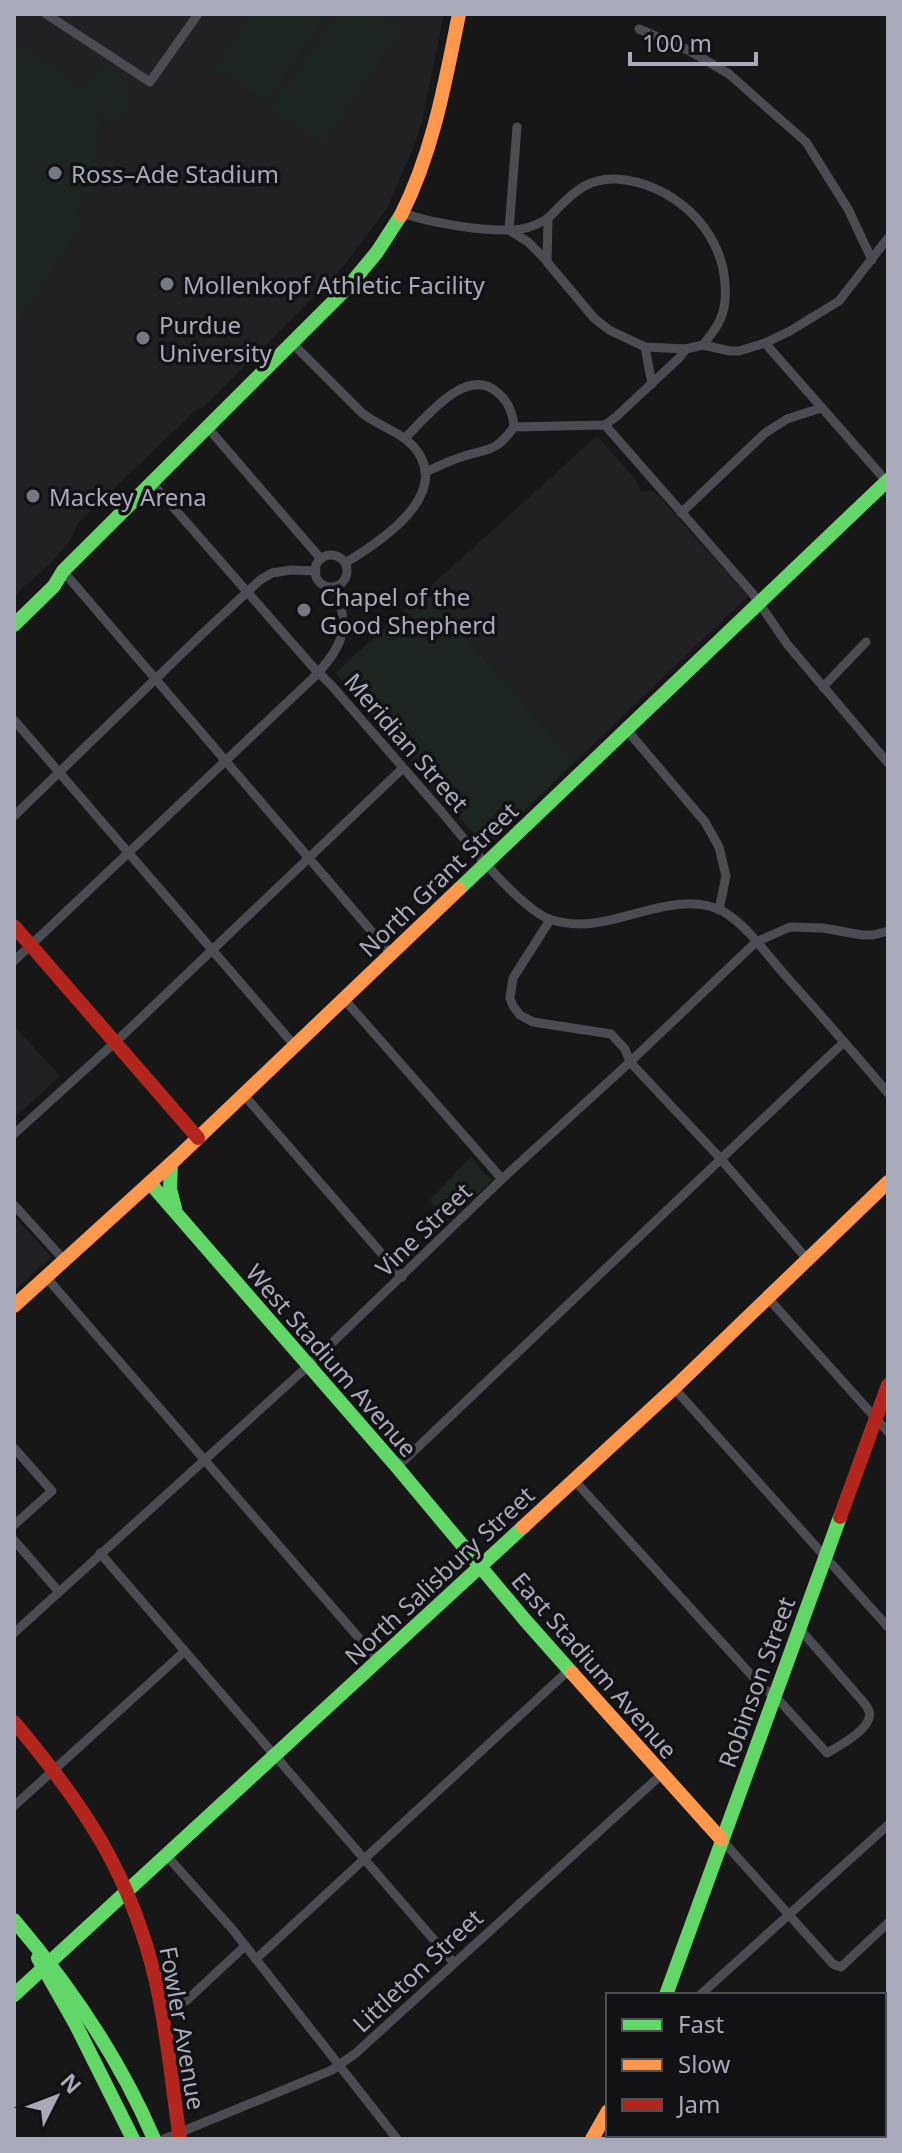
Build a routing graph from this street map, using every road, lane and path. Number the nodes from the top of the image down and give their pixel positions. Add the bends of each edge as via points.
1 (46, 14) edge
2 (198, 14) edge
3 (459, 14) edge
4 (639, 29) dead end
5 (517, 127) dead end
6 (403, 213) junction
7 (548, 219) junction
8 (509, 230) junction
9 (888, 238) edge
10 (872, 260) junction
11 (547, 262) junction
12 (765, 343) junction
13 (293, 344) junction
14 (703, 345) junction
15 (645, 347) junction
16 (686, 349) junction
17 (652, 384) junction
18 (821, 408) junction
19 (605, 425) junction
20 (514, 427) junction
21 (208, 428) junction
22 (405, 438) junction
23 (425, 472) junction
24 (887, 481) edge
25 (152, 483) junction
26 (681, 513) junction
27 (321, 559) junction
28 (345, 563) junction
29 (63, 571) junction
30 (316, 571) junction
31 (335, 587) junction
32 (247, 592) junction
33 (759, 601) junction
34 (14, 612) edge
35 (14, 625) edge
36 (866, 642) dead end
37 (318, 673) junction
38 (155, 679) junction
39 (823, 687) junction
40 (14, 720) edge
41 (626, 729) junction
42 (226, 760) junction
43 (888, 763) edge
44 (403, 768) junction
45 (59, 772) junction
46 (14, 816) edge
47 (129, 854) junction
48 (309, 858) junction
49 (487, 864) junction
50 (719, 910) junction
51 (550, 920) junction
52 (14, 926) edge
53 (888, 931) edge
54 (756, 942) junction
55 (31, 946) junction
56 (213, 950) junction
57 (391, 954) junction
58 (14, 961) edge
59 (344, 999) junction
60 (844, 1042) junction
61 (115, 1043) junction
62 (295, 1046) junction
63 (630, 1062) junction
64 (888, 1093) edge
65 (244, 1095) junction
66 (14, 1134) edge
67 (198, 1138) junction
68 (720, 1158) junction
69 (171, 1164) junction
70 (502, 1179) junction
71 (888, 1182) edge
72 (150, 1183) junction
73 (14, 1205) edge
74 (176, 1212) junction
75 (807, 1259) junction
76 (64, 1260) junction
77 (46, 1277) junction
78 (402, 1277) junction
79 (767, 1297) junction
80 (14, 1306) edge
81 (308, 1366) junction
82 (888, 1385) edge
83 (674, 1388) junction
84 (876, 1418) junction
85 (888, 1432) edge
86 (14, 1448) edge
87 (204, 1459) junction
88 (397, 1467) junction
89 (574, 1480) junction
90 (14, 1525) edge
91 (14, 1540) edge
92 (100, 1553) junction
93 (825, 1557) junction
94 (480, 1567) junction
95 (59, 1592) junction
96 (888, 1627) edge
97 (799, 1628) junction
98 (14, 1633) edge
99 (185, 1651) junction
100 (378, 1660) junction
101 (570, 1669) junction
102 (774, 1695) junction
103 (14, 1722) edge
104 (276, 1755) junction
105 (54, 1770) junction
106 (662, 1774) junction
107 (14, 1806) edge
108 (888, 1825) edge
109 (721, 1839) junction
110 (166, 1855) junction
111 (366, 1859) junction
112 (127, 1892) junction
113 (788, 1915) junction
114 (14, 1920) edge
115 (888, 1923) edge
116 (245, 1946) junction
117 (256, 1959) junction
118 (454, 1963) junction
119 (47, 1965) junction
120 (667, 1993) edge
121 (702, 1993) edge
122 (14, 1995) edge
123 (186, 2001) dead end
124 (340, 2064) junction
125 (606, 2114) edge
126 (179, 2136) edge
127 (133, 2139) edge
128 (154, 2139) edge
129 (164, 2139) edge
130 (397, 2139) edge
131 (592, 2139) edge

1 - 2 street via 150,82
3 - 6 street via 433,135
4 - 10 street via 729,74 806,142
5 - 8 street
6 - 8 street
6 - 13 street via 364,269
7 - 8 street
7 - 11 street
7 - 14 street via 584,185 602,179 638,184 675,200 709,233 725,273 721,318
8 - 11 street
9 - 10 street
10 - 12 street via 833,307
11 - 15 street via 594,318
12 - 14 street via 739,351
12 - 18 street
13 - 21 street
13 - 22 street via 370,420
14 - 16 street
15 - 16 street
15 - 17 street
16 - 17 street
17 - 19 street
18 - 24 street
18 - 26 street via 765,433
19 - 20 street
19 - 26 street
20 - 22 street via 502,396 475,384 452,393
20 - 23 street via 490,451
21 - 25 street
21 - 27 street
22 - 23 street via 421,457
23 - 28 street via 426,486 411,510
24 - 33 street, North Grant Street
25 - 29 street
25 - 32 street, Meridian Street
26 - 33 street
27 - 28 street via 334,556
27 - 30 street
28 - 31 street via 344,582
29 - 34 street
29 - 35 street
29 - 38 street
30 - 31 street via 322,584
30 - 32 street via 272,573
31 - 37 street via 343,631
32 - 37 street, Meridian Street
32 - 38 street
33 - 39 street
33 - 41 street, North Grant Street
36 - 39 street
37 - 42 street
37 - 44 street, Meridian Street
38 - 42 street
38 - 45 street
39 - 43 street
40 - 45 street
41 - 49 street, North Grant Street
41 - 50 street via 705,822 719,847 726,876
42 - 47 street
42 - 48 street
44 - 48 street
44 - 49 street, Meridian Street
45 - 46 street
45 - 47 street
47 - 55 street
47 - 56 street
48 - 56 street
48 - 57 street
49 - 51 street, Meridian Street
49 - 57 street, North Grant Street
50 - 51 street via 689,904 593,924
50 - 54 street
51 - 63 street via 513,978 513,1006 533,1022 611,1034
52 - 55 street
53 - 54 street, Vine Street via 862,935 790,927
54 - 60 street
54 - 63 street, Vine Street
55 - 58 street
55 - 61 street
56 - 61 street
56 - 62 street
57 - 59 street, North Grant Street
59 - 62 street, North Grant Street
59 - 70 street
60 - 64 street
60 - 68 street
61 - 66 street
61 - 67 street
62 - 65 street, North Grant Street
63 - 68 street
63 - 70 street, Vine Street
65 - 67 street, North Grant Street
65 - 78 street
67 - 69 street, North Grant Street
68 - 75 street
68 - 88 street
69 - 72 street, North Grant Street
69 - 74 street
70 - 78 street, Vine Street
71 - 75 street, North Salisbury Street
72 - 74 street, West Stadium Avenue
72 - 76 street, North Grant Street
73 - 76 street
74 - 81 street, West Stadium Avenue
75 - 79 street, North Salisbury Street
76 - 77 street, North Grant Street
77 - 80 street, North Grant Street
77 - 87 street
78 - 81 street, Vine Street
79 - 83 street, North Salisbury Street
79 - 84 street
81 - 87 street, Vine Street
81 - 88 street, West Stadium Avenue
82 - 84 street, Robinson Street
83 - 89 street, North Salisbury Street
83 - 93 street
84 - 85 street
84 - 93 street, Robinson Street
86 - 90 street via 52,1491
87 - 92 street, Vine Street
87 - 100 street
88 - 94 street, West Stadium Avenue
89 - 94 street, North Salisbury Street
89 - 102 street
91 - 95 street
92 - 95 street, Vine Street
92 - 99 street
93 - 96 street
93 - 97 street, Robinson Street
94 - 100 street, North Salisbury Street
94 - 101 street, East Stadium Avenue
95 - 98 street, Vine Street
97 - 102 street, Robinson Street
97 - 102 street via 865,1704 869,1719 827,1753
99 - 104 street
99 - 105 street
100 - 104 street, North Salisbury Street
101 - 106 street, East Stadium Avenue
101 - 111 street
102 - 109 street, Robinson Street
103 - 105 street, Fowler Avenue
104 - 110 street, North Salisbury Street
104 - 111 street
105 - 107 street
105 - 112 street, Fowler Avenue via 88,1817
106 - 109 street, East Stadium Avenue
106 - 118 street, Littleton Street
108 - 113 street
109 - 113 street, East Stadium Avenue
109 - 120 street, Robinson Street
110 - 112 street, North Salisbury Street
110 - 116 street
111 - 117 street
111 - 118 street
112 - 119 street, North Salisbury Street
112 - 126 street, Fowler Avenue via 156,1980
113 - 115 street, East Stadium Avenue via 828,1960 841,1967
113 - 121 street
114 - 119 street
116 - 117 street
116 - 123 street
117 - 124 street
118 - 124 street, Littleton Street
119 - 122 street, North Salisbury Street
119 - 127 street
119 - 128 street via 99,2031
124 - 126 street, Littleton Street
124 - 130 street
125 - 131 street
126 - 129 street, Littleton Street

